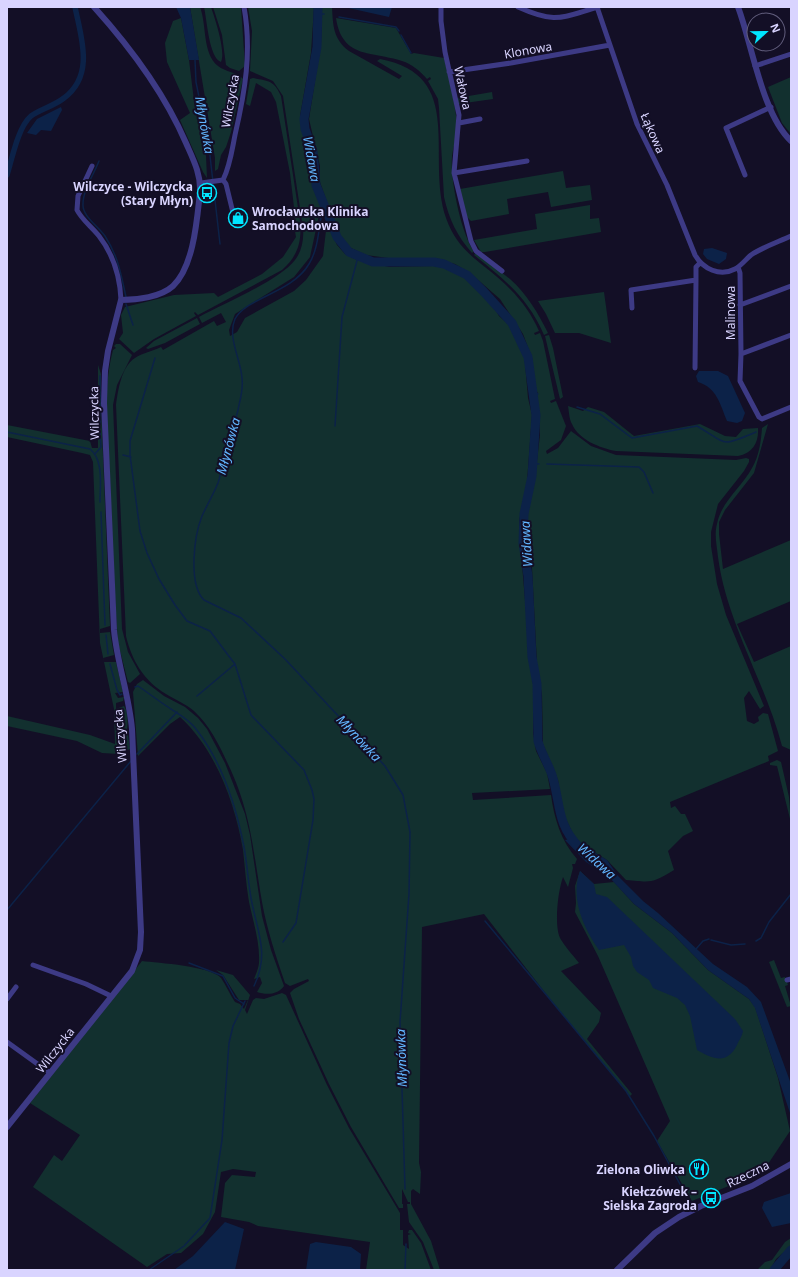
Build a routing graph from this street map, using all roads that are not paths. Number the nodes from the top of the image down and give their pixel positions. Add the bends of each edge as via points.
1 (94, 7) edge
2 (244, 7) edge
3 (441, 7) edge
4 (518, 7) edge
5 (598, 7) edge
6 (738, 7) edge
7 (610, 45) junction
8 (791, 54) edge
9 (755, 66) junction
10 (449, 72) junction
11 (770, 107) junction
12 (480, 119) dead end
13 (459, 123) junction
14 (791, 141) edge
15 (527, 161) dead end
16 (92, 166) dead end
17 (454, 173) junction
18 (746, 175) dead end
19 (221, 181) junction
20 (204, 183) junction
21 (236, 224) dead end
22 (791, 236) edge
23 (700, 263) junction
24 (738, 267) junction
25 (502, 271) dead end
26 (696, 280) junction
27 (791, 286) edge
28 (121, 300) junction
29 (740, 305) junction
30 (632, 308) dead end
31 (791, 335) edge
32 (741, 354) junction
33 (695, 368) dead end
34 (791, 407) edge
35 (33, 965) dead end
36 (16, 986) dead end
37 (111, 996) junction
38 (7, 999) edge
39 (7, 1042) edge
40 (50, 1073) junction
41 (7, 1127) edge
42 (791, 1164) edge
43 (617, 1270) edge

1 - 20 street via 162,94
2 - 19 street, Wilczycka via 248,39 247,74 232,150
3 - 10 street, Wałowa
4 - 5 street via 551,19
5 - 7 street, Łąkowa
6 - 9 street
7 - 10 street, Klonowa
7 - 23 street, Łąkowa via 637,124 667,185
8 - 9 street
9 - 11 street
10 - 13 street, Wałowa
11 - 14 street
11 - 18 street via 726,128
12 - 13 street
13 - 17 street, Wałowa
15 - 17 street
16 - 28 street, Wilczycka via 78,196 77,210 110,254 117,272
17 - 25 street, Wałowa via 471,241 476,251
19 - 20 street
19 - 21 street via 226,184
20 - 28 street via 190,254 180,277 174,285 159,294
22 - 24 street via 752,254
23 - 24 street via 714,271 728,271
23 - 26 street via 696,267
24 - 29 street, Malinowa
26 - 30 street via 631,290
26 - 33 street
27 - 29 street
28 - 37 street, Wilczycka via 108,351 104,403 114,630 117,657 130,713 141,932 136,963
29 - 32 street, Malinowa
31 - 32 street, Malinowa
32 - 34 street via 740,381 757,414 762,418
35 - 37 street
36 - 38 street
37 - 40 street, Wilczycka
39 - 40 street
40 - 41 street, Wilczycka
42 - 43 street, Rzeczna via 752,1186 679,1217 655,1233

